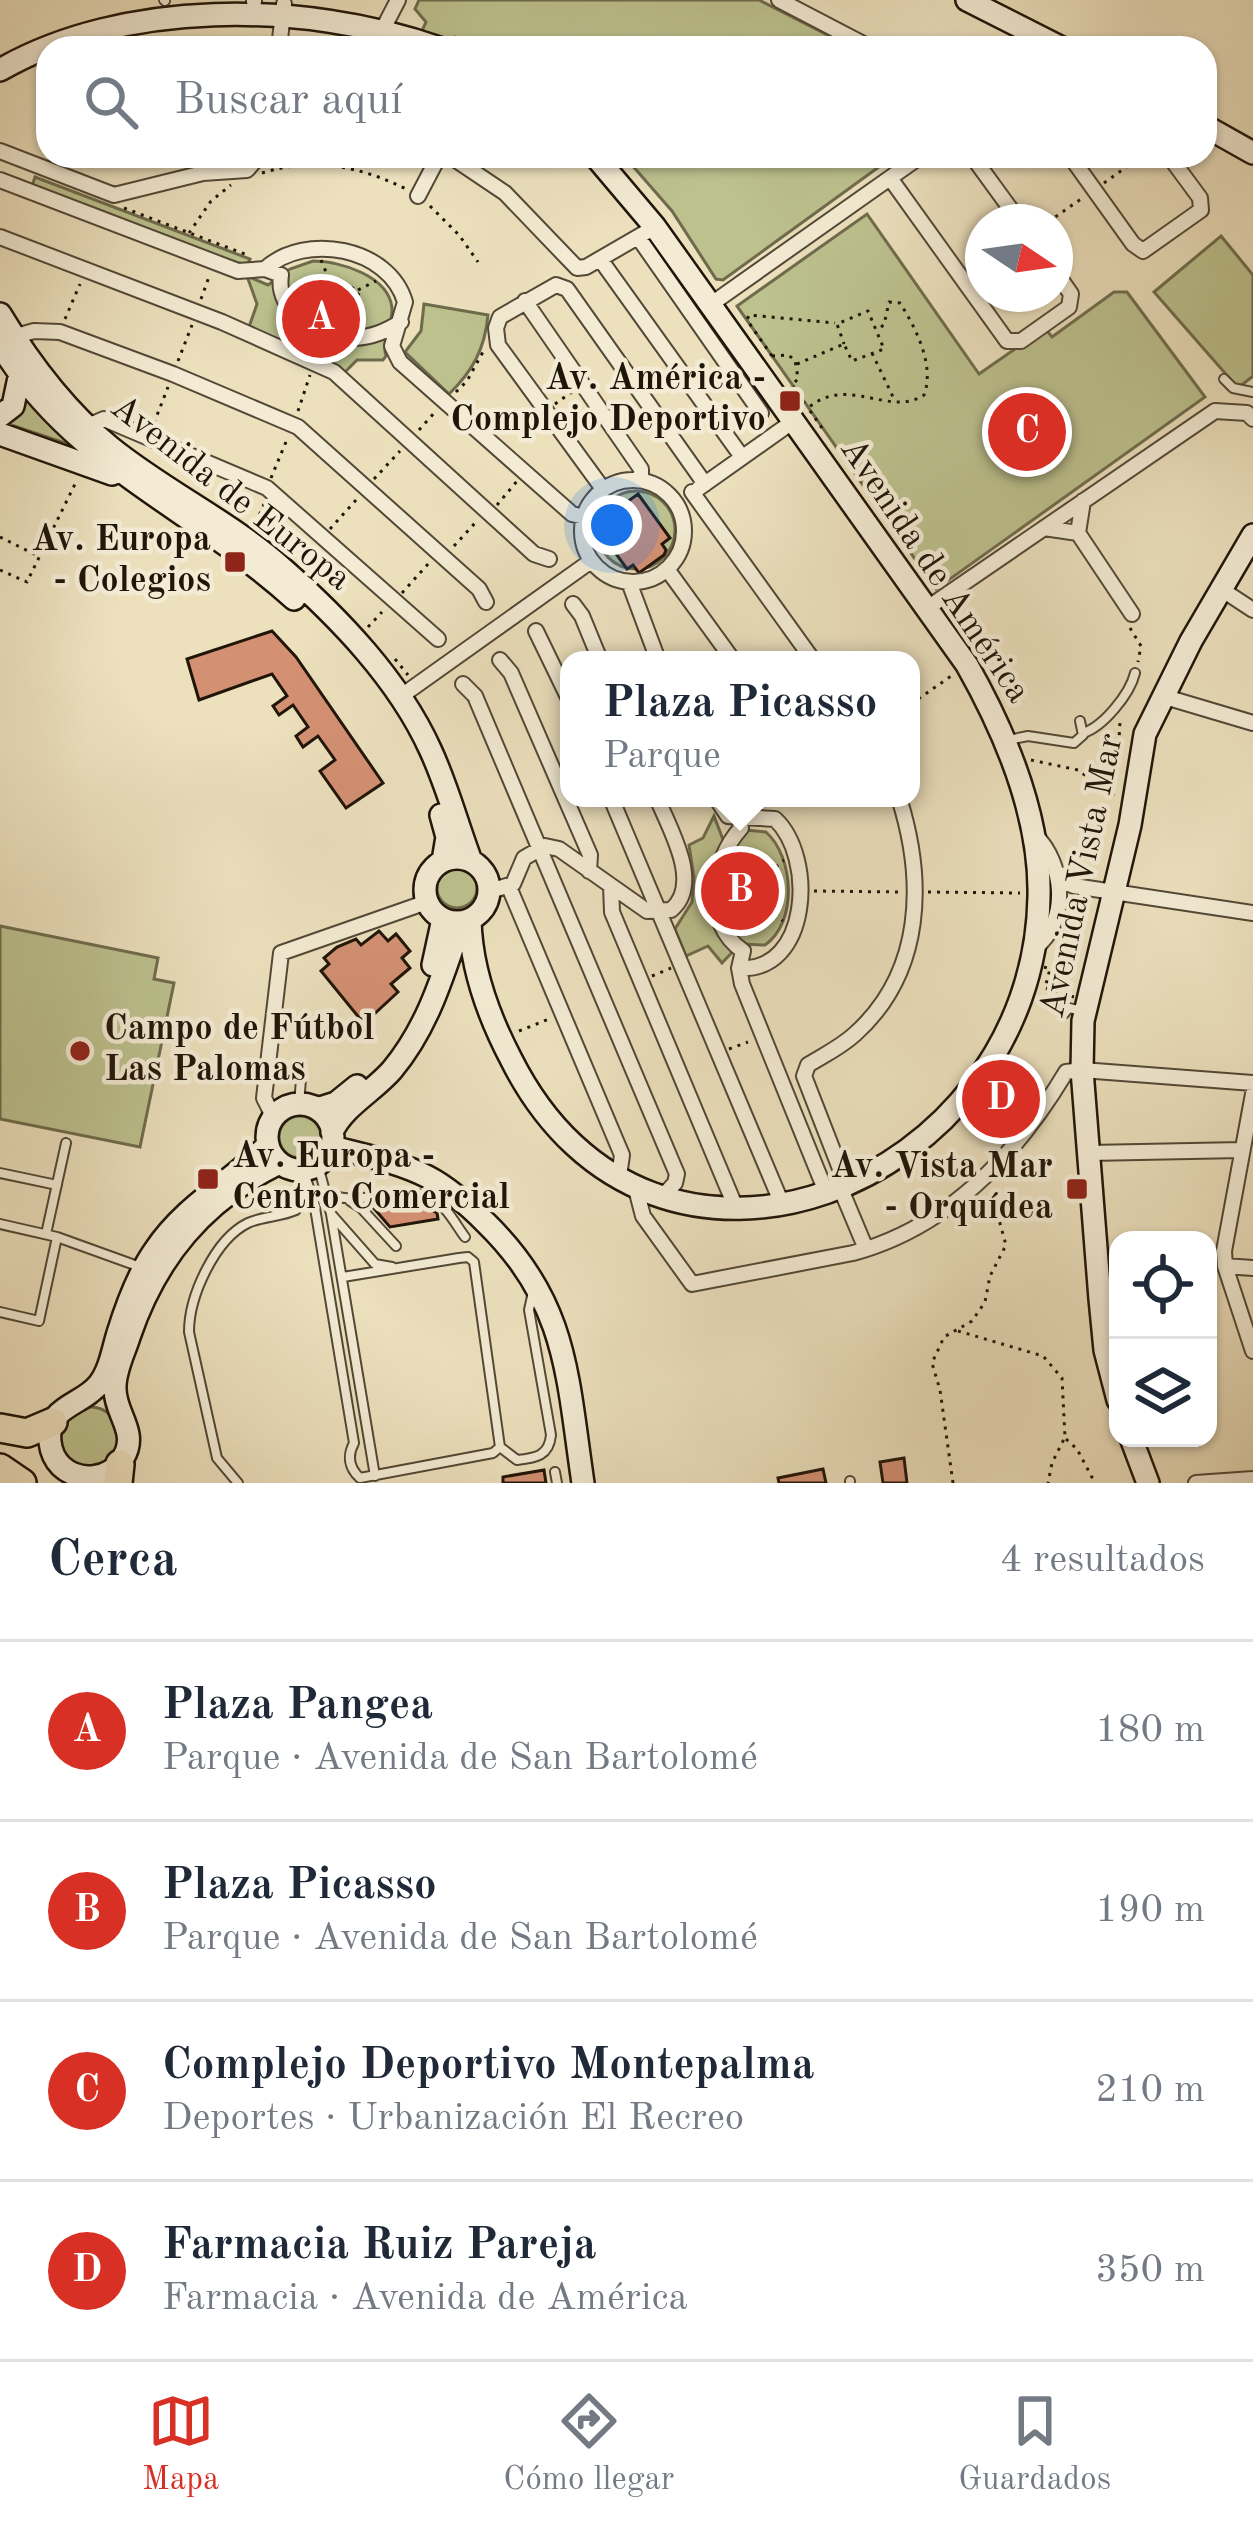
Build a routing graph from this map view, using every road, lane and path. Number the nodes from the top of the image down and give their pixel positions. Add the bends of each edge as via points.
1 (398, 0) edge
2 (778, 0) edge
3 (967, 0) edge
4 (165, 1) edge
5 (254, 1) edge
6 (284, 4) junction
7 (384, 27) junction
8 (48, 36) edge
9 (280, 36) edge
10 (408, 36) edge
11 (848, 36) edge
12 (1038, 36) edge
13 (36, 43) edge
14 (0, 70) edge
15 (1217, 133) edge
16 (0, 151) edge
17 (1253, 153) edge
18 (36, 164) edge
19 (47, 168) edge
20 (249, 168) edge
21 (279, 168) edge
22 (349, 168) edge
23 (433, 168) edge
24 (467, 168) edge
25 (603, 168) edge
26 (905, 168) edge
27 (981, 168) edge
28 (1079, 168) edge
29 (1178, 168) edge
30 (250, 177) dead end
31 (890, 178) junction
32 (0, 180) edge
33 (238, 181) dead end
34 (418, 196) junction
35 (1007, 204) edge
36 (116, 205) dead end
37 (646, 232) junction
38 (189, 233) junction
39 (0, 237) edge
40 (316, 248) junction
41 (352, 254) junction
42 (600, 259) junction
43 (215, 262) junction
44 (478, 262) dead end
45 (265, 269) junction
46 (86, 270) junction
47 (389, 274) junction
48 (329, 280) junction
49 (342, 282) junction
50 (965, 282) edge
51 (356, 291) junction
52 (525, 302) junction
53 (710, 305) junction
54 (196, 312) junction
55 (986, 312) edge
56 (1060, 312) edge
57 (0, 314) edge
58 (401, 322) junction
59 (836, 324) junction
60 (876, 330) junction
61 (60, 332) junction
62 (495, 334) junction
63 (7, 340) edge
64 (844, 344) junction
65 (872, 353) junction
66 (312, 363) junction
67 (797, 364) junction
68 (20, 373) junction
69 (1223, 380) dead end
70 (583, 385) junction
71 (1253, 392) edge
72 (778, 399) junction
73 (894, 400) junction
74 (443, 403) junction
75 (544, 411) junction
76 (0, 416) edge
77 (1253, 419) edge
78 (803, 422) junction
79 (292, 424) junction
80 (88, 426) junction
81 (0, 434) edge
82 (409, 441) junction
83 (742, 457) junction
84 (85, 464) junction
85 (524, 473) junction
86 (124, 477) junction
87 (641, 480) junction
88 (660, 487) junction
89 (267, 488) junction
90 (367, 488) junction
91 (699, 488) junction
92 (603, 489) junction
93 (1083, 501) junction
94 (489, 514) junction
95 (584, 517) junction
96 (1044, 528) junction
97 (684, 529) junction
98 (253, 530) dead end
99 (1078, 533) junction
100 (1253, 535) edge
101 (0, 537) edge
102 (322, 537) junction
103 (40, 557) junction
104 (444, 557) junction
105 (549, 560) dead end
106 (591, 561) junction
107 (667, 569) junction
108 (0, 570) edge
109 (629, 582) junction
110 (1221, 589) junction
111 (393, 602) junction
112 (486, 602) dead end
113 (573, 604) dead end
114 (926, 609) junction
115 (1253, 610) edge
116 (1132, 614) joint
117 (367, 628) dead end
118 (536, 631) dead end
119 (438, 639) dead end
120 (596, 651) edge
121 (655, 651) edge
122 (726, 651) edge
123 (807, 651) edge
124 (500, 660) dead end
125 (967, 665) junction
126 (1136, 674) joint
127 (560, 680) edge
128 (463, 684) dead end
129 (1162, 696) junction
130 (400, 697) junction
131 (1127, 697) junction
132 (920, 698) edge
133 (1080, 721) dead end
134 (1253, 724) edge
135 (1083, 734) junction
136 (1009, 748) junction
137 (560, 786) edge
138 (1102, 786) junction
139 (1135, 800) junction
140 (569, 807) edge
141 (615, 807) edge
142 (661, 807) edge
143 (722, 807) edge
144 (902, 807) edge
145 (739, 818) junction
146 (1032, 831) junction
147 (538, 848) junction
148 (796, 850) junction
149 (443, 861) junction
150 (471, 861) junction
151 (589, 871) junction
152 (1057, 872) junction
153 (767, 874) junction
154 (611, 886) junction
155 (1075, 886) junction
156 (499, 889) junction
157 (1113, 893) junction
158 (1058, 899) junction
159 (427, 902) junction
160 (767, 905) junction
161 (659, 913) junction
162 (1253, 913) edge
163 (458, 921) junction
164 (793, 929) junction
165 (1033, 956) junction
166 (447, 963) junction
167 (739, 968) junction
168 (478, 972) junction
169 (1079, 1009) junction
170 (1082, 1070) junction
171 (266, 1073) junction
172 (1253, 1084) edge
173 (1252, 1101) edge
174 (308, 1107) junction
175 (274, 1118) junction
176 (66, 1143) dead end
177 (1242, 1150) junction
178 (1090, 1153) junction
179 (273, 1154) junction
180 (319, 1160) junction
181 (0, 1173) edge
182 (627, 1180) junction
183 (982, 1180) junction
184 (57, 1185) junction
185 (838, 1188) junction
186 (322, 1190) junction
187 (662, 1197) junction
188 (341, 1199) junction
189 (782, 1204) junction
190 (736, 1208) junction
191 (331, 1214) junction
192 (0, 1224) edge
193 (52, 1235) junction
194 (465, 1237) dead end
195 (395, 1246) dead end
196 (866, 1249) junction
197 (1225, 1266) junction
198 (400, 1268) junction
199 (1253, 1268) edge
200 (144, 1269) junction
201 (343, 1276) junction
202 (535, 1282) junction
203 (348, 1306) junction
204 (332, 1309) junction
205 (0, 1312) edge
206 (957, 1330) junction
207 (1253, 1352) edge
208 (1109, 1365) edge
209 (362, 1395) junction
210 (347, 1398) junction
211 (79, 1399) junction
212 (122, 1414) junction
213 (52, 1421) junction
214 (0, 1428) edge
215 (1065, 1437) junction
216 (500, 1447) junction
217 (1134, 1447) edge
218 (0, 1468) edge
219 (555, 1472) dead end
220 (119, 1473) edge
221 (375, 1475) junction
222 (73, 1478) edge
223 (1253, 1479) edge
224 (361, 1481) edge
225 (22, 1483) edge
226 (238, 1483) edge
227 (557, 1483) edge
228 (583, 1483) edge
229 (953, 1483) edge
230 (1048, 1483) edge
231 (1095, 1483) edge
232 (1148, 1483) edge
233 (1196, 1483) edge

1 - 7 street
2 - 11 street
3 - 12 street
4 - 5 street
4 - 8 street via 124,6
5 - 6 street
6 - 7 street
6 - 9 street
7 - 10 street
13 - 14 street
15 - 17 street
16 - 18 street
19 - 20 street via 114,195
21 - 30 path
22 - 34 path
23 - 34 street
24 - 42 street via 505,194 572,266
25 - 37 street, Avenida de América
26 - 31 street
27 - 35 street
28 - 29 street via 1144,251 1202,210
31 - 50 street
31 - 53 street
32 - 43 street
33 - 38 path
34 - 44 path
36 - 38 path
37 - 42 street
37 - 53 street, Avenida de América
37 - 72 street
38 - 45 path
39 - 46 street
40 - 41 street
40 - 45 street via 290,252
40 - 48 path
41 - 47 street
41 - 49 path
42 - 83 street
43 - 45 street
43 - 54 path
45 - 58 street via 281,275 289,309 324,332 356,338
46 - 54 street
46 - 61 path
47 - 51 path
47 - 58 street via 405,302
48 - 49 path
48 - 51 path via 311,295 334,316 360,310
49 - 51 path
52 - 62 street via 500,317
52 - 70 street
52 - 91 street via 556,285 567,289
53 - 72 street, Avenida de América
54 - 66 street
55 - 56 street via 1007,341 1021,341
57 - 63 street, Avenida de Europa
58 - 74 street via 393,352
59 - 60 path via 868,311
59 - 64 path
59 - 67 path via 747,317 772,356
60 - 65 path via 884,349
60 - 73 path via 889,302 899,303 928,371 920,399
61 - 63 street
61 - 79 street
62 - 74 path
62 - 75 street
63 - 68 street, Avenida de Europa
63 - 80 street, Avenida de Europa
64 - 65 path via 852,361
64 - 67 path
65 - 73 path
66 - 79 path
66 - 82 street via 334,372
67 - 72 path via 798,378
68 - 76 street via 13,406
68 - 86 street, Avenida de Europa
69 - 71 lane
70 - 75 path
70 - 87 street
72 - 78 street, Avenida de América
72 - 78 path
73 - 78 path via 834,394
74 - 82 path
74 - 85 street
75 - 92 street
77 - 93 street via 1215,411
78 - 83 street
78 - 114 street, Avenida de América
79 - 89 path
79 - 90 street
80 - 89 street via 104,419
80 - 130 street, Avenida de Europa via 280,566
81 - 84 street
82 - 90 path
82 - 94 street
83 - 91 street
84 - 86 street
84 - 103 path
85 - 94 path
85 - 95 street
86 - 149 street, Avenida de Europa via 266,573 370,679 422,760 447,837
87 - 88 street
87 - 92 street
88 - 91 street
88 - 97 street via 680,509
89 - 98 path
89 - 102 street
90 - 102 path
90 - 104 street
91 - 97 street
91 - 123 street
92 - 95 street
93 - 96 street
93 - 99 street
94 - 104 path
94 - 105 street
95 - 106 street
96 - 99 street
96 - 114 street
97 - 107 street
99 - 116 street
100 - 110 street, Avenida Vista Mar
101 - 103 path
102 - 111 street
103 - 108 path via 27,582
104 - 111 path
104 - 112 street
106 - 109 street
106 - 130 street
107 - 109 street
107 - 122 street
109 - 121 street
110 - 115 street
110 - 129 street, Avenida Vista Mar
111 - 117 path
111 - 119 street
113 - 120 street
114 - 125 street, Avenida de América
116 - 126 path via 1142,646
118 - 127 street
124 - 137 street
125 - 132 path
125 - 136 street, Avenida de América
126 - 131 lane
128 - 147 street
129 - 134 street
129 - 139 street, Avenida Vista Mar via 1145,734
130 - 150 street, Avenida de Europa via 430,749
131 - 135 lane
131 - 138 path
133 - 135 lane
135 - 136 lane via 1070,744 1028,736
136 - 138 path
136 - 146 street, Avenida de América
138 - 139 path
139 - 157 street, Avenida Vista Mar
140 - 151 street
141 - 161 street
142 - 161 street via 684,879 677,905
143 - 145 street
144 - 185 street via 917,892 904,962 866,1023 804,1076
145 - 148 street via 775,819
145 - 167 street via 716,888 720,923 743,951
146 - 152 street
146 - 165 street, Avenida de América via 1040,893
147 - 151 street via 559,850
147 - 156 street
147 - 187 street via 677,1174
148 - 153 path
148 - 164 street via 802,890
149 - 150 street
149 - 159 street via 429,874
150 - 156 street
151 - 154 street
152 - 155 street
152 - 158 street
153 - 160 path
153 - 160 path via 760,863 746,863 736,890 746,913
154 - 161 street
154 - 190 street via 611,912
155 - 157 street
155 - 158 street
156 - 163 street
156 - 182 street
157 - 162 street
157 - 169 street, Avenida Vista Mar
158 - 165 street
159 - 163 street
159 - 171 street via 281,953
160 - 164 path
161 - 189 street
163 - 166 street
163 - 168 street, Avenida de América
163 - 174 street via 379,1065 336,1103
164 - 167 street via 770,961
165 - 169 path via 1049,969 1045,988
165 - 185 street, Avenida de América via 1004,1042 964,1101 910,1152
166 - 168 street via 465,959
166 - 180 street via 408,1049 340,1119
167 - 185 street
168 - 182 street, Avenida de América via 530,1093 579,1149
169 - 170 street, Avenida Vista Mar
170 - 172 street
170 - 178 street, Avenida Vista Mar
170 - 183 street via 1066,1072 1028,1132
171 - 174 lane via 302,1079
171 - 175 street via 264,1098
173 - 177 street
174 - 175 street via 282,1109
174 - 180 street via 324,1115
175 - 179 street
176 - 184 lane
177 - 178 street
177 - 197 street
178 - 208 street, Avenida Vista Mar
179 - 180 street
179 - 200 street via 179,1219
179 - 212 street via 164,1259 116,1376
180 - 186 lane
180 - 202 street via 428,1177 497,1233
180 - 204 lane
180 - 226 lane via 296,1210 247,1224 228,1241 203,1275 189,1314 218,1458
181 - 184 lane
182 - 187 street, Avenida de América
182 - 196 street via 692,1284
183 - 196 street via 915,1229
183 - 206 path via 1006,1245 985,1302
184 - 193 lane
185 - 189 street, Avenida de América
185 - 196 street
186 - 188 lane
186 - 191 lane
187 - 190 street, Avenida de América
188 - 194 lane via 403,1192 432,1199
188 - 195 lane via 361,1208
189 - 190 street, Avenida de América
191 - 198 lane via 375,1264
191 - 201 lane
192 - 193 lane
193 - 200 lane
193 - 205 lane via 39,1321
197 - 199 street
197 - 207 street
198 - 201 lane
198 - 216 lane via 474,1262
200 - 211 street via 105,1372
201 - 203 lane
202 - 216 lane via 529,1310 550,1442 538,1457 518,1460
202 - 228 street via 562,1346
203 - 204 lane
203 - 209 lane
204 - 210 lane
206 - 215 path via 1053,1365 1064,1387
206 - 229 path via 944,1337 932,1363
209 - 210 lane
209 - 221 lane
210 - 224 lane via 350,1458
211 - 212 street via 102,1400
211 - 213 street
212 - 220 street via 129,1439
213 - 214 highway via 27,1433
213 - 222 street via 50,1448
215 - 230 path
215 - 231 path
216 - 221 lane
217 - 232 street
218 - 225 highway
219 - 227 lane
220 - 222 street
221 - 224 lane
223 - 233 street

